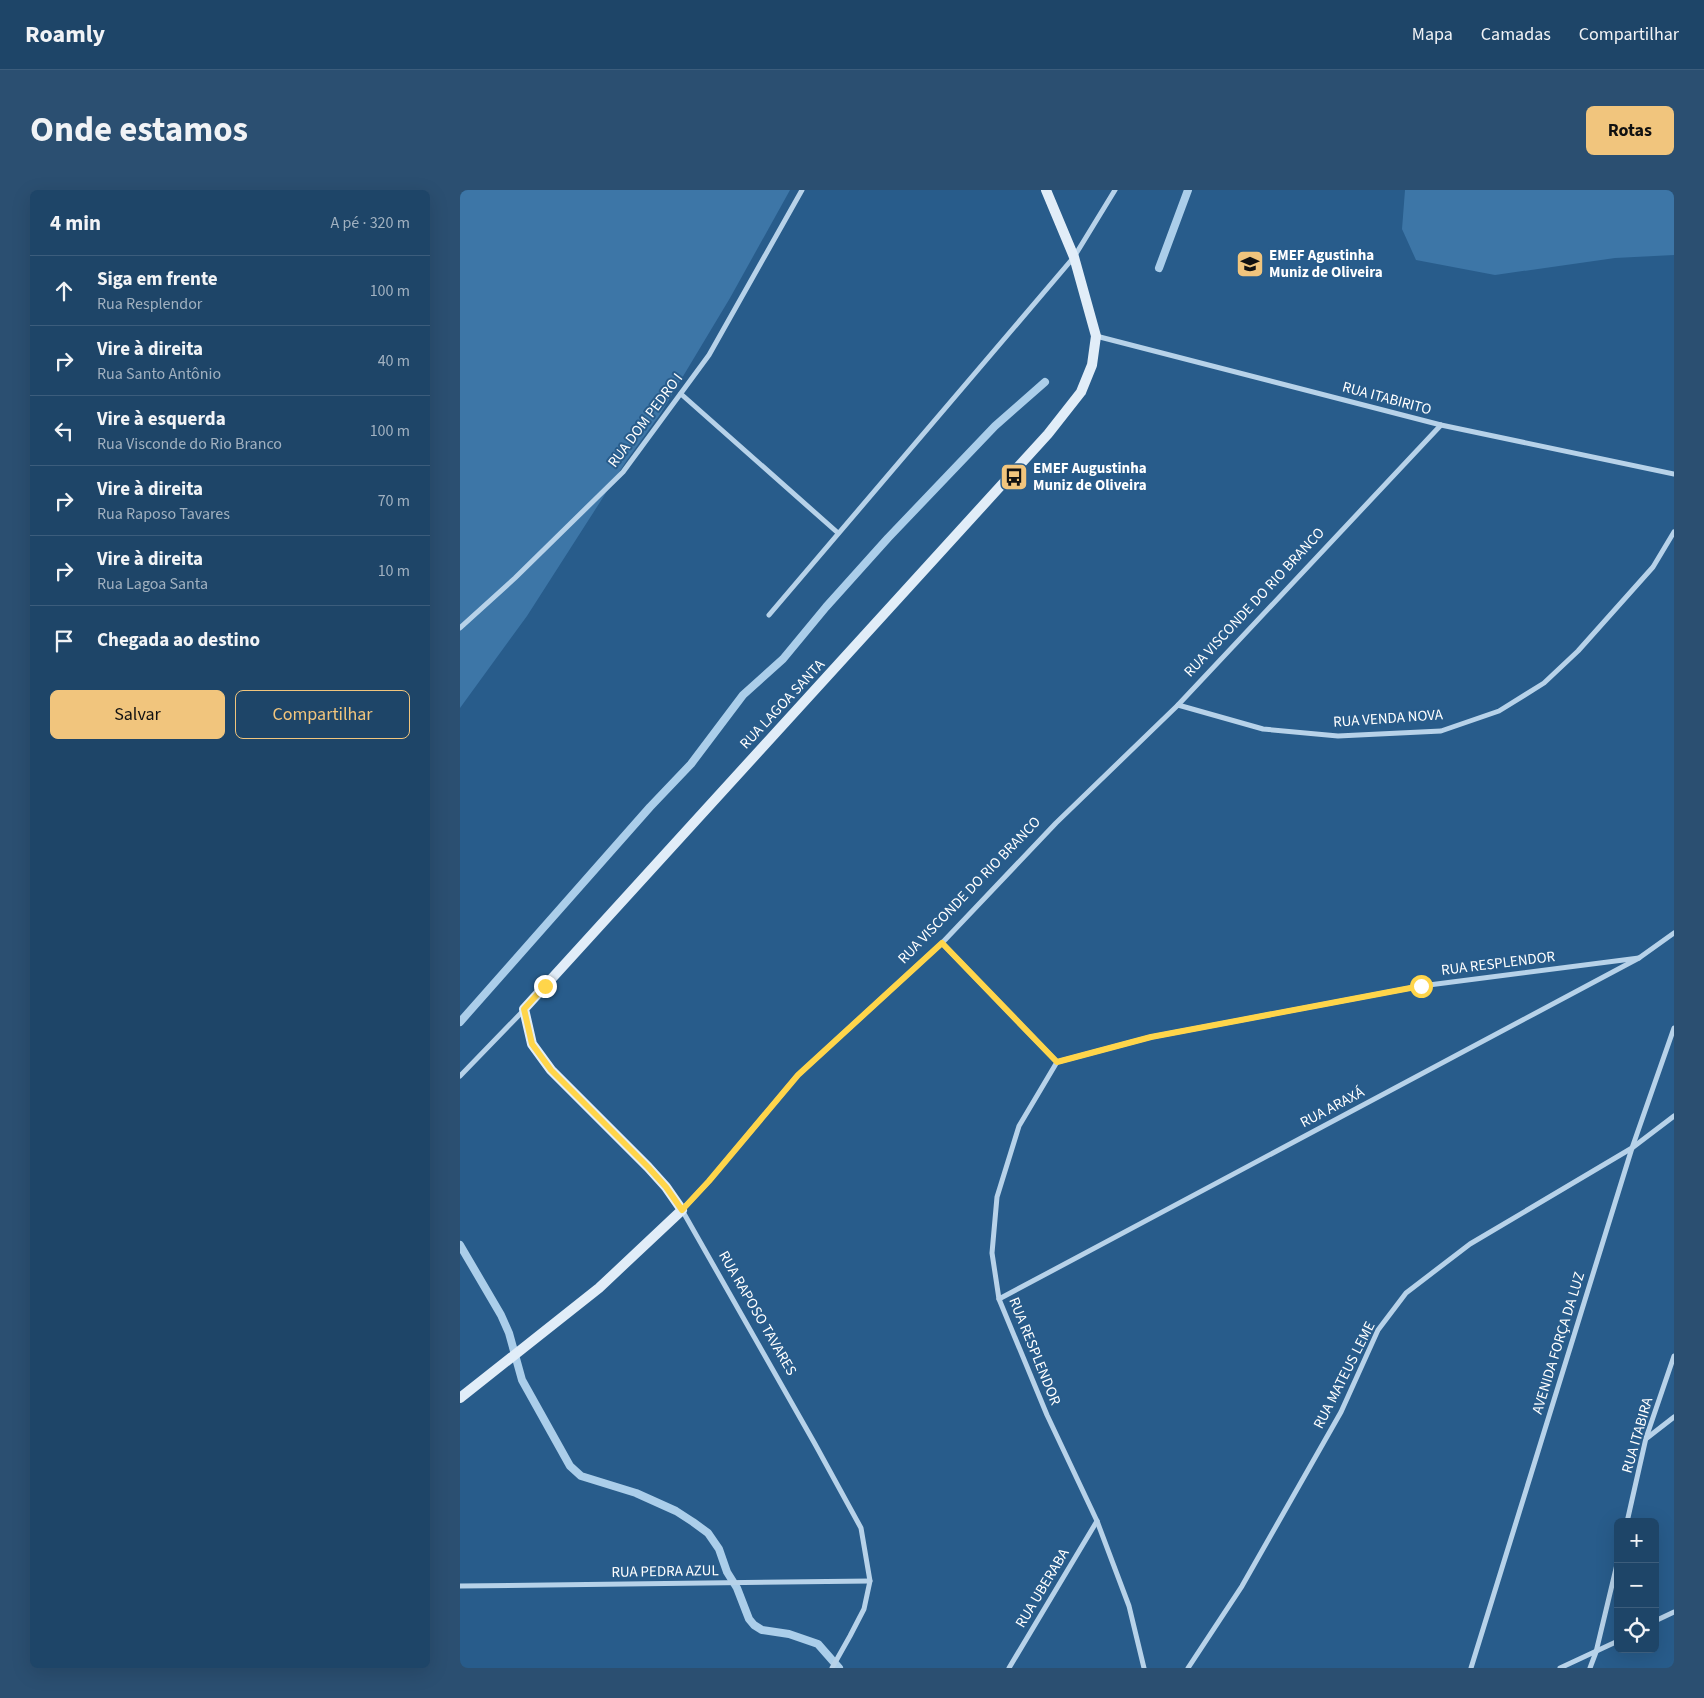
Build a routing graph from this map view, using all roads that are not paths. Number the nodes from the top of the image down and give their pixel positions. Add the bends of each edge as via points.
1 (802, 190) edge
2 (1046, 190) edge
3 (1115, 190) edge
4 (1074, 257) junction
5 (1096, 336) junction
6 (680, 394) junction
7 (1440, 426) junction
8 (1674, 474) edge
9 (1674, 532) edge
10 (838, 533) junction
11 (769, 615) dead end
12 (460, 628) edge
13 (1178, 705) junction
14 (1674, 933) edge
15 (942, 943) junction
16 (1639, 958) junction
17 (524, 1009) junction
18 (1674, 1028) edge
19 (1057, 1062) junction
20 (460, 1076) edge
21 (1674, 1116) edge
22 (1632, 1148) junction
23 (682, 1210) junction
24 (999, 1299) junction
25 (1674, 1356) edge
26 (460, 1398) edge
27 (1674, 1417) edge
28 (1646, 1438) junction
29 (1628, 1518) edge
30 (1097, 1521) junction
31 (1617, 1563) edge
32 (870, 1581) junction
33 (460, 1586) edge
34 (1674, 1612) edge
35 (1659, 1619) edge
36 (1614, 1643) edge
37 (1596, 1652) junction
38 (832, 1668) edge
39 (1009, 1668) edge
40 (1144, 1668) edge
41 (1188, 1668) edge
42 (1471, 1668) edge
43 (1560, 1668) edge
44 (1590, 1668) edge

1 - 6 street, RUA DOM PEDRO I via 709,356
2 - 4 street
3 - 4 street
4 - 5 street
4 - 10 street
5 - 7 street, RUA ITABIRITO
5 - 17 street, RUA LAGOA SANTA via 1092,365 1080,392 1048,434
6 - 10 street
6 - 12 street, RUA DOM PEDRO I via 624,472
7 - 8 street, RUA ITABIRITO
7 - 13 street, RUA VISCONDE DO RIO BRANCO
9 - 13 street, RUA VENDA NOVA via 1652,567 1578,651 1544,683 1499,711 1441,730 1338,736 1263,729
10 - 11 street
13 - 15 street, RUA VISCONDE DO RIO BRANCO via 1056,823
14 - 16 street, RUA ARAXÁ
15 - 19 street
15 - 23 street, RUA VISCONDE DO RIO BRANCO via 798,1075
16 - 19 street, RUA RESPLENDOR via 1421,986 1151,1037
16 - 24 street, RUA ARAXÁ
17 - 20 street, RUA LAGOA SANTA
17 - 23 street, RUA RAPOSO TAVARES via 532,1044 551,1070 648,1167
18 - 22 street, AVENIDA FORÇA DA LUZ
19 - 24 street, RUA RESPLENDOR via 1018,1126 996,1197 992,1254
21 - 22 street, RUA MATEUS LEME
22 - 41 street, RUA MATEUS LEME via 1470,1244 1406,1293 1378,1330 1336,1421 1242,1586
22 - 42 street, AVENIDA FORÇA DA LUZ
23 - 26 street, RUA VISCONDE DO RIO BRANCO via 599,1288
23 - 32 street, RUA RAPOSO TAVARES via 861,1528
24 - 30 street, RUA RESPLENDOR via 1047,1415
25 - 28 street, RUA ITABIRA
27 - 28 street
28 - 29 street, RUA ITABIRA
30 - 39 street, RUA UBERABA
30 - 40 street, RUA RESPLENDOR via 1129,1606
31 - 37 street
32 - 33 street, RUA PEDRA AZUL
32 - 38 street, RUA RAPOSO TAVARES via 864,1609
34 - 35 street
36 - 37 street
37 - 43 street
37 - 44 street

